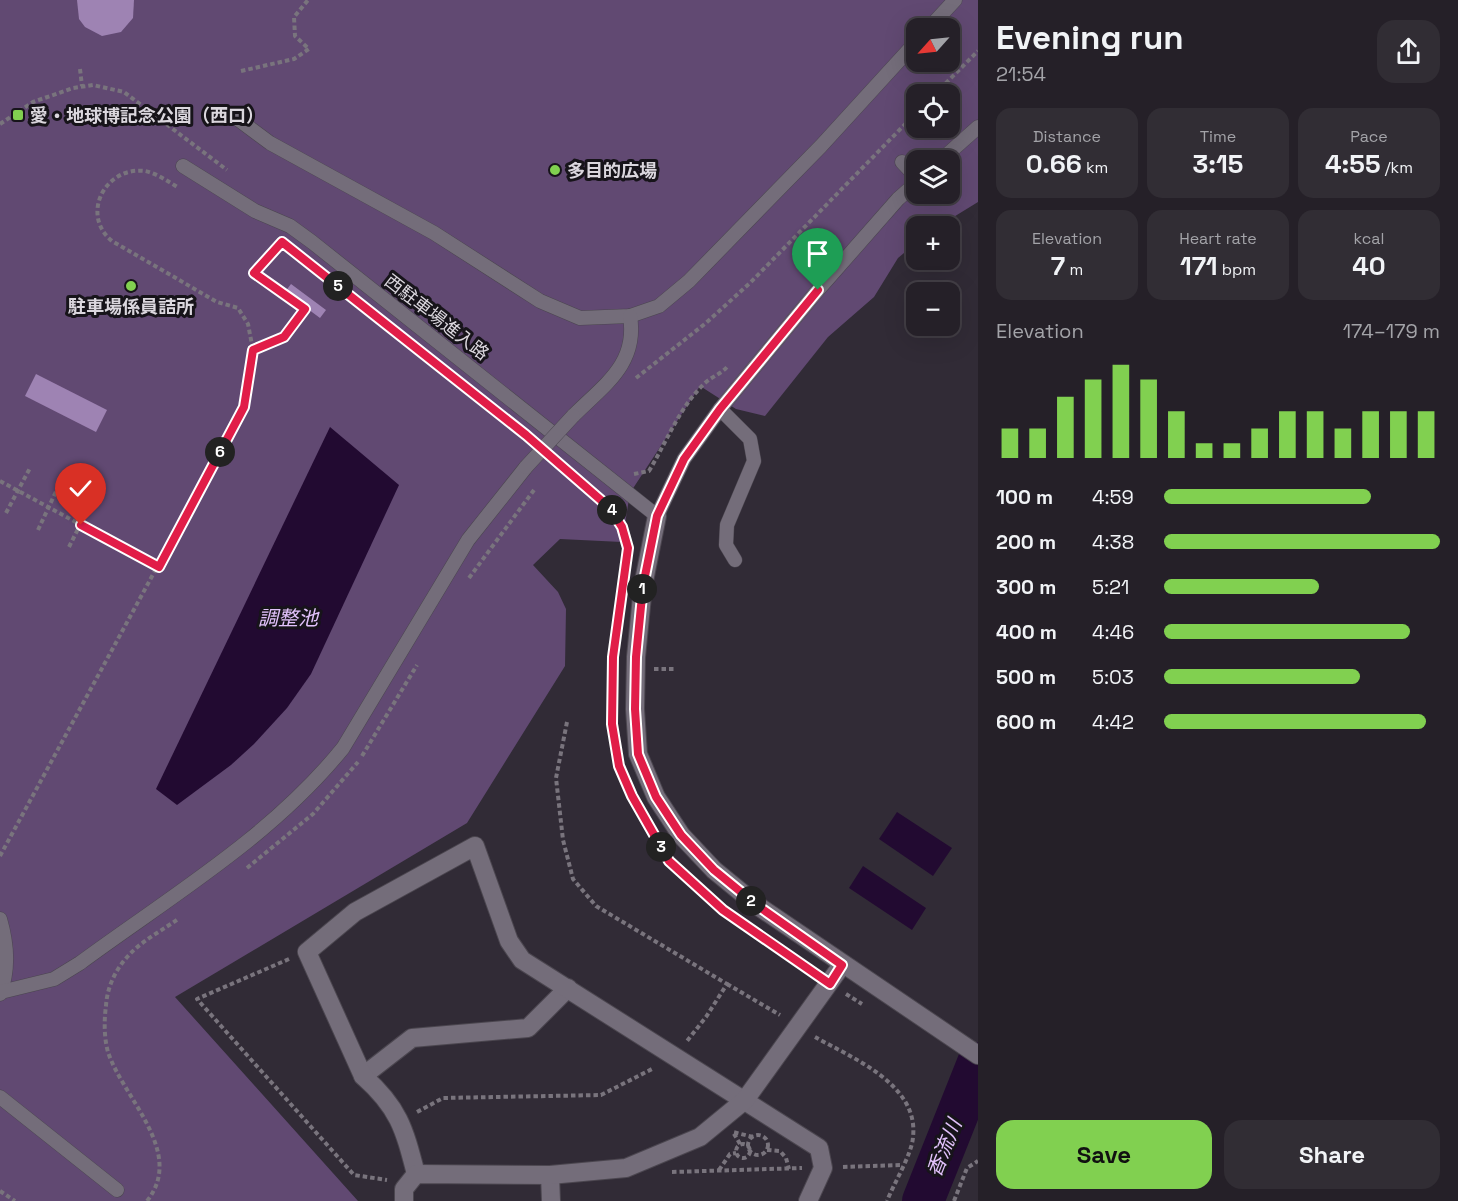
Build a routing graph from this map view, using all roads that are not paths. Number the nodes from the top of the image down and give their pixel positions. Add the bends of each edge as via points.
1 (955, 0) edge
2 (938, 18) edge
3 (906, 55) edge
4 (231, 114) dead end
5 (978, 127) edge
6 (952, 150) edge
7 (902, 162) dead end
8 (183, 166) dead end
9 (906, 166) edge
10 (906, 192) edge
11 (630, 316) junction
12 (720, 409) junction
13 (657, 516) junction
14 (735, 560) dead end
15 (0, 919) edge
16 (842, 965) junction
17 (568, 988) junction
18 (1, 993) edge
19 (978, 1055) edge
20 (363, 1076) junction
21 (0, 1097) edge
22 (745, 1100) junction
23 (550, 1175) junction
24 (412, 1178) junction
25 (117, 1190) dead end
26 (404, 1201) edge
27 (551, 1201) edge
28 (808, 1201) edge

1 - 2 lane
3 - 11 lane via 856,118 688,281 659,306
4 - 11 lane via 270,142 435,233 540,301 580,318
5 - 6 lane
7 - 9 lane
8 - 13 lane, 西駐車場進入路 via 255,211 290,225
10 - 12 lane via 818,290
11 - 18 lane, bridge via 633,336 627,358 526,467 468,540 343,748 319,777 251,839 80,963 54,980
12 - 13 lane via 684,459
12 - 14 lane via 750,439 754,461 727,525 726,545
13 - 16 street via 643,586 636,657 638,754 656,797 681,835 714,870
15 - 18 lane via 6,967
16 - 19 street
16 - 22 street
17 - 20 street via 528,1028 412,1038
17 - 20 street via 522,960 509,940 475,846 355,912 307,952
17 - 22 street
20 - 24 street via 404,1126
21 - 25 lane
22 - 23 street via 700,1137 626,1168
22 - 28 street via 819,1148 823,1168
23 - 24 street
23 - 27 street
24 - 26 street via 404,1189

